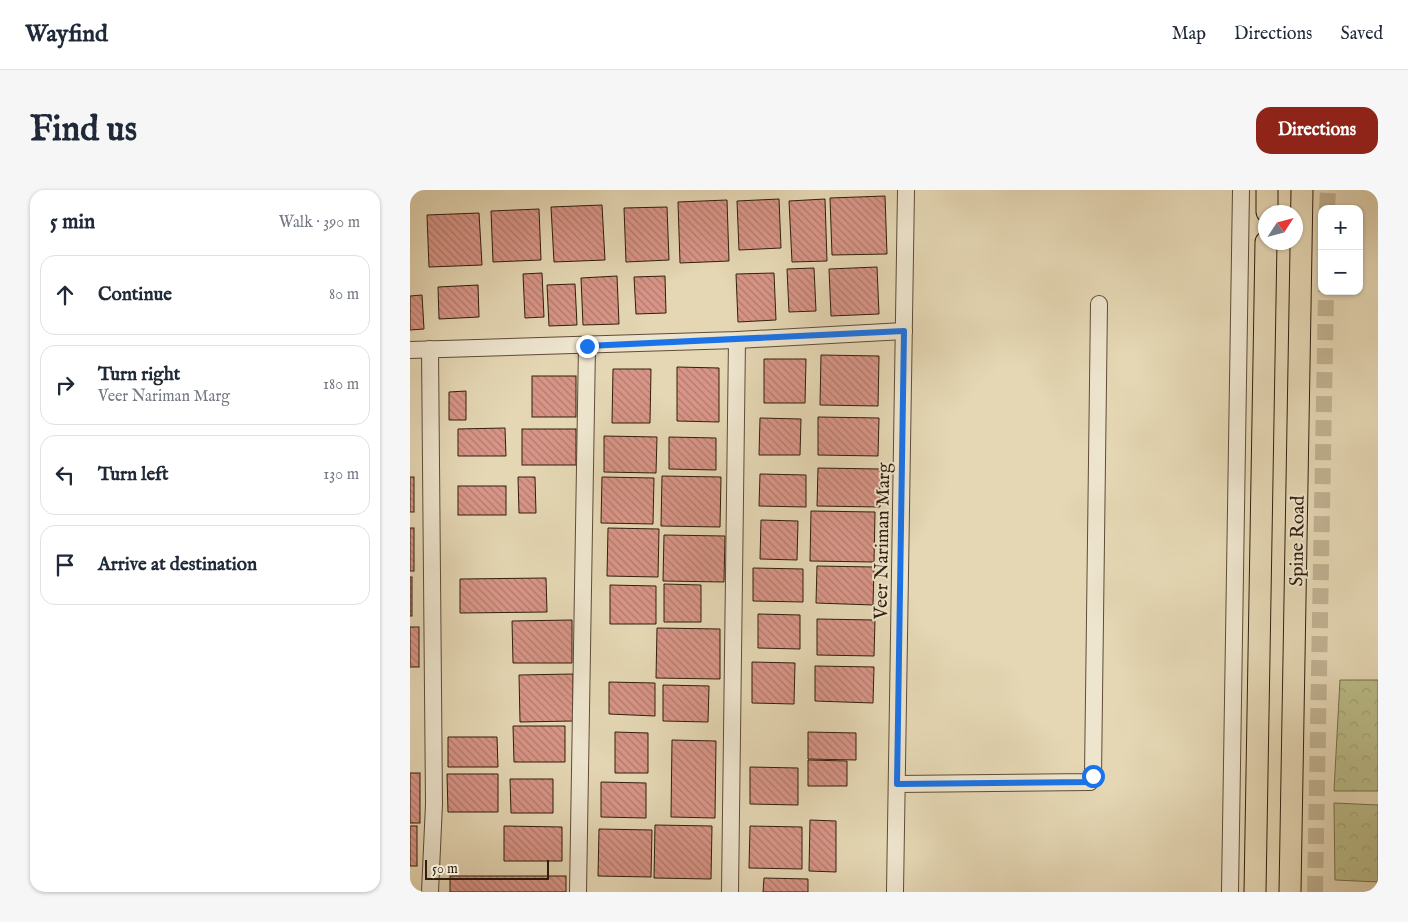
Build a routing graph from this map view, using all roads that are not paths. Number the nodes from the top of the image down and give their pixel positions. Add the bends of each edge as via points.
1 (906, 190) edge
2 (1242, 190) edge
3 (1267, 190) edge
4 (1302, 190) edge
5 (1267, 205) edge
6 (1266, 250) edge
7 (1099, 304) dead end
8 (904, 331) junction
9 (737, 340) junction
10 (587, 346) junction
11 (430, 349) junction
12 (410, 350) edge
13 (897, 784) junction
14 (430, 892) edge
15 (578, 892) edge
16 (730, 892) edge
17 (895, 892) edge
18 (1230, 892) edge
19 (1255, 892) edge
20 (1290, 892) edge

1 - 8 street, Veer Nariman Marg
2 - 18 street
3 - 5 main road
4 - 20 main road, Spine Road
6 - 19 main road, Spine Road
7 - 13 street via 1093,776 1090,782
8 - 9 street
8 - 13 street, Veer Nariman Marg
9 - 10 street
9 - 16 street
10 - 11 street
10 - 15 street
11 - 12 street
11 - 14 street via 434,804
13 - 17 street, Veer Nariman Marg

